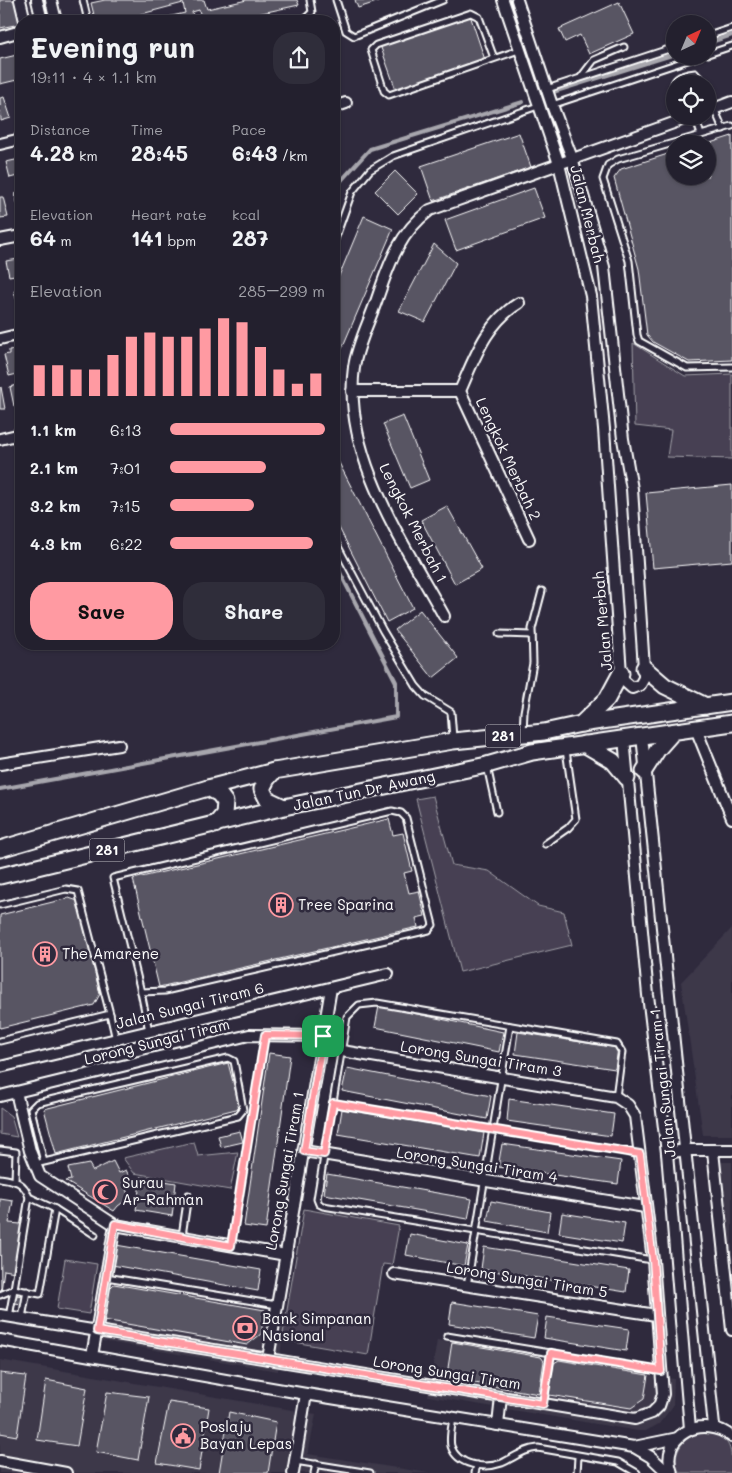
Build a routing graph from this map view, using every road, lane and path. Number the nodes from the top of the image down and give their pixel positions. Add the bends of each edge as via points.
1 (20, 0) edge
2 (37, 0) edge
3 (51, 0) edge
4 (83, 0) edge
5 (310, 0) edge
6 (336, 0) edge
7 (443, 0) edge
8 (504, 0) edge
9 (518, 0) edge
10 (24, 15) edge
11 (41, 15) edge
12 (55, 15) edge
13 (87, 15) edge
14 (309, 15) edge
15 (732, 28) edge
16 (15, 33) edge
17 (716, 33) edge
18 (0, 37) edge
19 (732, 46) edge
20 (624, 47) dead end
21 (519, 50) junction
22 (666, 50) edge
23 (716, 51) edge
24 (494, 58) junction
25 (673, 65) edge
26 (681, 75) edge
27 (697, 75) edge
28 (580, 77) junction
29 (546, 89) junction
30 (732, 102) edge
31 (346, 103) dead end
32 (340, 105) edge
33 (552, 105) junction
34 (538, 106) junction
35 (716, 108) edge
36 (716, 118) edge
37 (666, 125) edge
38 (694, 125) edge
39 (732, 126) edge
40 (723, 128) junction
41 (701, 135) joint
42 (15, 140) edge
43 (0, 144) edge
44 (666, 145) edge
45 (572, 158) junction
46 (559, 164) junction
47 (340, 225) edge
48 (15, 237) edge
49 (0, 240) edge
50 (519, 303) dead end
51 (15, 335) edge
52 (0, 339) edge
53 (732, 367) edge
54 (352, 391) junction
55 (460, 391) junction
56 (15, 435) edge
57 (0, 439) edge
58 (529, 539) dead end
59 (340, 550) edge
60 (542, 591) dead end
61 (444, 616) dead end
62 (499, 634) dead end
63 (532, 635) junction
64 (644, 668) junction
65 (621, 673) junction
66 (732, 702) edge
67 (706, 706) junction
68 (732, 723) edge
69 (581, 724) junction
70 (696, 729) junction
71 (673, 732) junction
72 (523, 735) junction
73 (642, 736) junction
74 (624, 738) junction
75 (452, 741) junction
76 (584, 744) junction
77 (119, 745) dead end
78 (566, 746) junction
79 (0, 764) edge
80 (487, 766) junction
81 (644, 771) junction
82 (274, 772) junction
83 (627, 778) junction
84 (208, 788) junction
85 (284, 807) junction
86 (497, 812) dead end
87 (732, 818) edge
88 (215, 825) junction
89 (545, 844) dead end
90 (0, 849) edge
91 (0, 876) edge
92 (0, 905) edge
93 (388, 974) dead end
94 (332, 988) junction
95 (140, 992) junction
96 (110, 1014) junction
97 (510, 1026) junction
98 (149, 1032) junction
99 (265, 1035) junction
100 (323, 1036) junction
101 (0, 1040) edge
102 (116, 1040) junction
103 (342, 1051) junction
104 (124, 1066) junction
105 (0, 1068) edge
106 (502, 1077) junction
107 (128, 1080) junction
108 (16, 1092) junction
109 (0, 1096) edge
110 (616, 1097) junction
111 (333, 1103) junction
112 (493, 1130) junction
113 (0, 1150) edge
114 (685, 1150) junction
115 (732, 1150) edge
116 (304, 1151) junction
117 (713, 1151) junction
118 (667, 1152) junction
119 (324, 1154) junction
120 (640, 1154) junction
121 (39, 1163) junction
122 (0, 1178) edge
123 (15, 1180) junction
124 (484, 1182) junction
125 (188, 1195) dead end
126 (30, 1197) junction
127 (645, 1207) junction
128 (55, 1210) junction
129 (115, 1224) junction
130 (476, 1231) junction
131 (95, 1234) dead end
132 (182, 1237) junction
133 (231, 1246) junction
134 (286, 1255) junction
135 (653, 1260) junction
136 (394, 1274) dead end
137 (106, 1277) junction
138 (467, 1286) junction
139 (14, 1289) junction
140 (27, 1291) junction
141 (0, 1295) edge
142 (277, 1305) junction
143 (656, 1315) junction
144 (5, 1316) edge
145 (22, 1319) junction
146 (732, 1330) edge
147 (97, 1331) junction
148 (447, 1336) dead end
149 (0, 1340) edge
150 (551, 1353) junction
151 (92, 1356) junction
152 (268, 1359) junction
153 (661, 1371) junction
154 (306, 1394) junction
155 (501, 1397) junction
156 (543, 1404) junction
157 (453, 1418) junction
158 (498, 1425) junction
159 (714, 1426) junction
160 (690, 1429) junction
161 (732, 1437) edge
162 (678, 1438) junction
163 (634, 1447) junction
164 (578, 1457) junction
165 (0, 1461) edge
166 (295, 1461) junction
167 (316, 1464) junction
168 (476, 1465) junction
169 (66, 1473) edge
170 (293, 1473) edge
171 (314, 1473) edge
172 (370, 1473) edge
173 (475, 1473) edge
174 (577, 1473) edge
175 (637, 1473) edge
176 (668, 1473) edge
177 (672, 1473) edge

1 - 10 street
2 - 11 street
3 - 12 street
4 - 13 lane
5 - 14 lane via 312,12
6 - 7 lane via 346,31 354,36
8 - 21 street, Jalan Merbah
9 - 29 street, Jalan Merbah
15 - 17 lane
16 - 18 street
19 - 23 lane
20 - 28 lane via 594,60
21 - 24 lane
21 - 34 street, Jalan Merbah
22 - 28 lane
24 - 24 lane via 389,95 384,91 372,50 376,45 471,13 480,17
25 - 33 lane
26 - 27 lane
28 - 29 lane
29 - 33 street, Jalan Merbah
30 - 35 street
31 - 32 street
33 - 45 street, Jalan Merbah
34 - 46 street, Jalan Merbah
34 - 47 lane via 393,156 370,170 352,192
36 - 40 lane
37 - 45 street, Lengkok Merbah 1
38 - 41 lane
39 - 40 lane
40 - 41 lane
42 - 43 street
44 - 53 lane via 618,159 608,165 603,179 629,261 637,335 640,341 687,368
45 - 46 street, Lengkok Merbah 1
45 - 64 street, Jalan Merbah via 604,267 611,313 623,439 632,489
46 - 54 street, Lengkok Merbah 1 via 447,202 417,220 392,255 354,366
46 - 65 street, Jalan Merbah via 591,296
48 - 49 street
50 - 55 street, Lengkok Merbah 2 via 505,312 482,340
51 - 52 street
54 - 55 street, Lengkok Merbah 2
54 - 61 street, Lengkok Merbah 1 via 353,410 368,473
55 - 58 street, Lengkok Merbah 2
56 - 57 street
59 - 75 lane via 416,686 425,696 451,712
60 - 63 lane
62 - 63 lane
63 - 72 lane via 533,670 524,712
64 - 65 street, Jalan Merbah via 644,678 637,687 627,684
64 - 67 main road via 665,686
65 - 69 main road via 607,699
66 - 67 main road, Jalan Tun Dr Awang / 281
67 - 69 main road, Jalan Tun Dr Awang / 281
68 - 70 main road, Jalan Tun Dr Awang / 281
69 - 72 main road, Jalan Tun Dr Awang / 281
70 - 71 main road, Jalan Tun Dr Awang / 281
70 - 87 street
71 - 73 main road, Jalan Tun Dr Awang / 281
71 - 81 main road
72 - 75 main road, Jalan Tun Dr Awang / 281
73 - 74 main road, Jalan Tun Dr Awang / 281
73 - 81 street, Jalan Sungai Tiram 1
74 - 76 main road, Jalan Tun Dr Awang / 281
74 - 83 street, Jalan Sungai Tiram 1
75 - 82 main road, Jalan Tun Dr Awang / 281
76 - 78 main road, Jalan Tun Dr Awang / 281
76 - 83 main road via 612,761
77 - 79 street
78 - 80 main road, Jalan Tun Dr Awang / 281 via 532,752
78 - 89 lane via 576,819
80 - 85 main road, Jalan Tun Dr Awang / 281
80 - 86 lane
81 - 114 street, Jalan Sungai Tiram 1
82 - 84 main road, Jalan Tun Dr Awang / 281
82 - 85 main road via 262,789 267,798
83 - 118 street, Jalan Sungai Tiram 1
84 - 88 main road via 225,802 224,814
84 - 90 main road, Jalan Tun Dr Awang / 281
85 - 88 main road, Jalan Tun Dr Awang / 281
88 - 91 main road, Jalan Tun Dr Awang / 281
92 - 96 lane via 66,889 78,891
93 - 94 street, Jalan Sungai Tiram 6
94 - 98 street, Jalan Sungai Tiram 6
94 - 100 street, Lorong Sungai Tiram 1
95 - 95 lane via 112,878 392,811 401,812 406,818 433,925 429,930 165,991
95 - 98 lane
96 - 101 lane
96 - 102 lane
97 - 103 lane via 374,1002 359,1005 348,1014
97 - 106 lane
97 - 110 lane via 617,1044 622,1052
98 - 102 street, Jalan Sungai Tiram 6
99 - 100 street, Lorong Sungai Tiram
99 - 104 street, Lorong Sungai Tiram via 249,1035
99 - 133 lane
100 - 116 street, Lorong Sungai Tiram 1
102 - 105 street, Jalan Sungai Tiram 6
103 - 106 street, Lorong Sungai Tiram 3
103 - 111 lane
104 - 107 lane
104 - 108 street, Lorong Sungai Tiram
106 - 110 street, Lorong Sungai Tiram 3
106 - 112 lane
107 - 121 lane via 33,1105
107 - 121 lane via 231,1059 244,1110 238,1116
108 - 109 street, Lorong Sungai Tiram
108 - 121 street
110 - 120 street, Lorong Sungai Tiram via 628,1105 635,1116
111 - 112 lane
111 - 119 lane
112 - 120 lane
112 - 124 lane
113 - 123 lane via 16,1152
114 - 117 street
114 - 118 street
114 - 159 street, Jalan Sungai Tiram 1
115 - 117 street
116 - 119 street, Lorong Sungai Tiram 4
116 - 134 street, Lorong Sungai Tiram 1
117 - 146 street
118 - 160 street, Jalan Sungai Tiram 1
119 - 124 street, Lorong Sungai Tiram 4
119 - 130 lane via 319,1204
120 - 127 street, Lorong Sungai Tiram
121 - 129 street via 37,1171 44,1179
122 - 123 lane
123 - 126 lane via 26,1188
124 - 127 street, Lorong Sungai Tiram 4
124 - 130 lane
125 - 132 lane
126 - 128 lane
126 - 139 lane
127 - 135 street, Lorong Sungai Tiram
128 - 131 lane
128 - 140 lane via 40,1294
129 - 132 street
129 - 137 street
130 - 135 lane
130 - 138 lane
132 - 133 street
133 - 134 street
134 - 142 street, Lorong Sungai Tiram 1
135 - 143 street, Lorong Sungai Tiram
136 - 138 street, Lorong Sungai Tiram 5
137 - 142 lane
137 - 147 street
138 - 143 street, Lorong Sungai Tiram 5
139 - 140 lane
139 - 141 lane
139 - 144 lane
140 - 145 lane
142 - 152 street, Lorong Sungai Tiram 1
143 - 153 street, Lorong Sungai Tiram
144 - 145 street, Lorong Sungai Tiram
145 - 147 street, Lorong Sungai Tiram
147 - 151 street
147 - 152 street, Lorong Sungai Tiram
148 - 150 lane
149 - 151 street
150 - 153 lane
150 - 156 lane
151 - 154 street
152 - 155 street, Lorong Sungai Tiram
153 - 156 street, Lorong Sungai Tiram via 663,1394 659,1406 643,1418
154 - 157 street
154 - 166 street
155 - 156 street, Lorong Sungai Tiram
155 - 158 street
157 - 158 street
157 - 168 lane via 452,1450
158 - 163 street
159 - 160 street
159 - 161 street
160 - 162 street
162 - 163 street
162 - 177 street via 670,1458
163 - 176 street
164 - 168 lane via 528,1448 503,1462 490,1466
164 - 174 lane
164 - 175 lane via 618,1462
165 - 169 street
166 - 167 lane
166 - 170 street
167 - 171 lane
167 - 172 lane
168 - 173 lane

